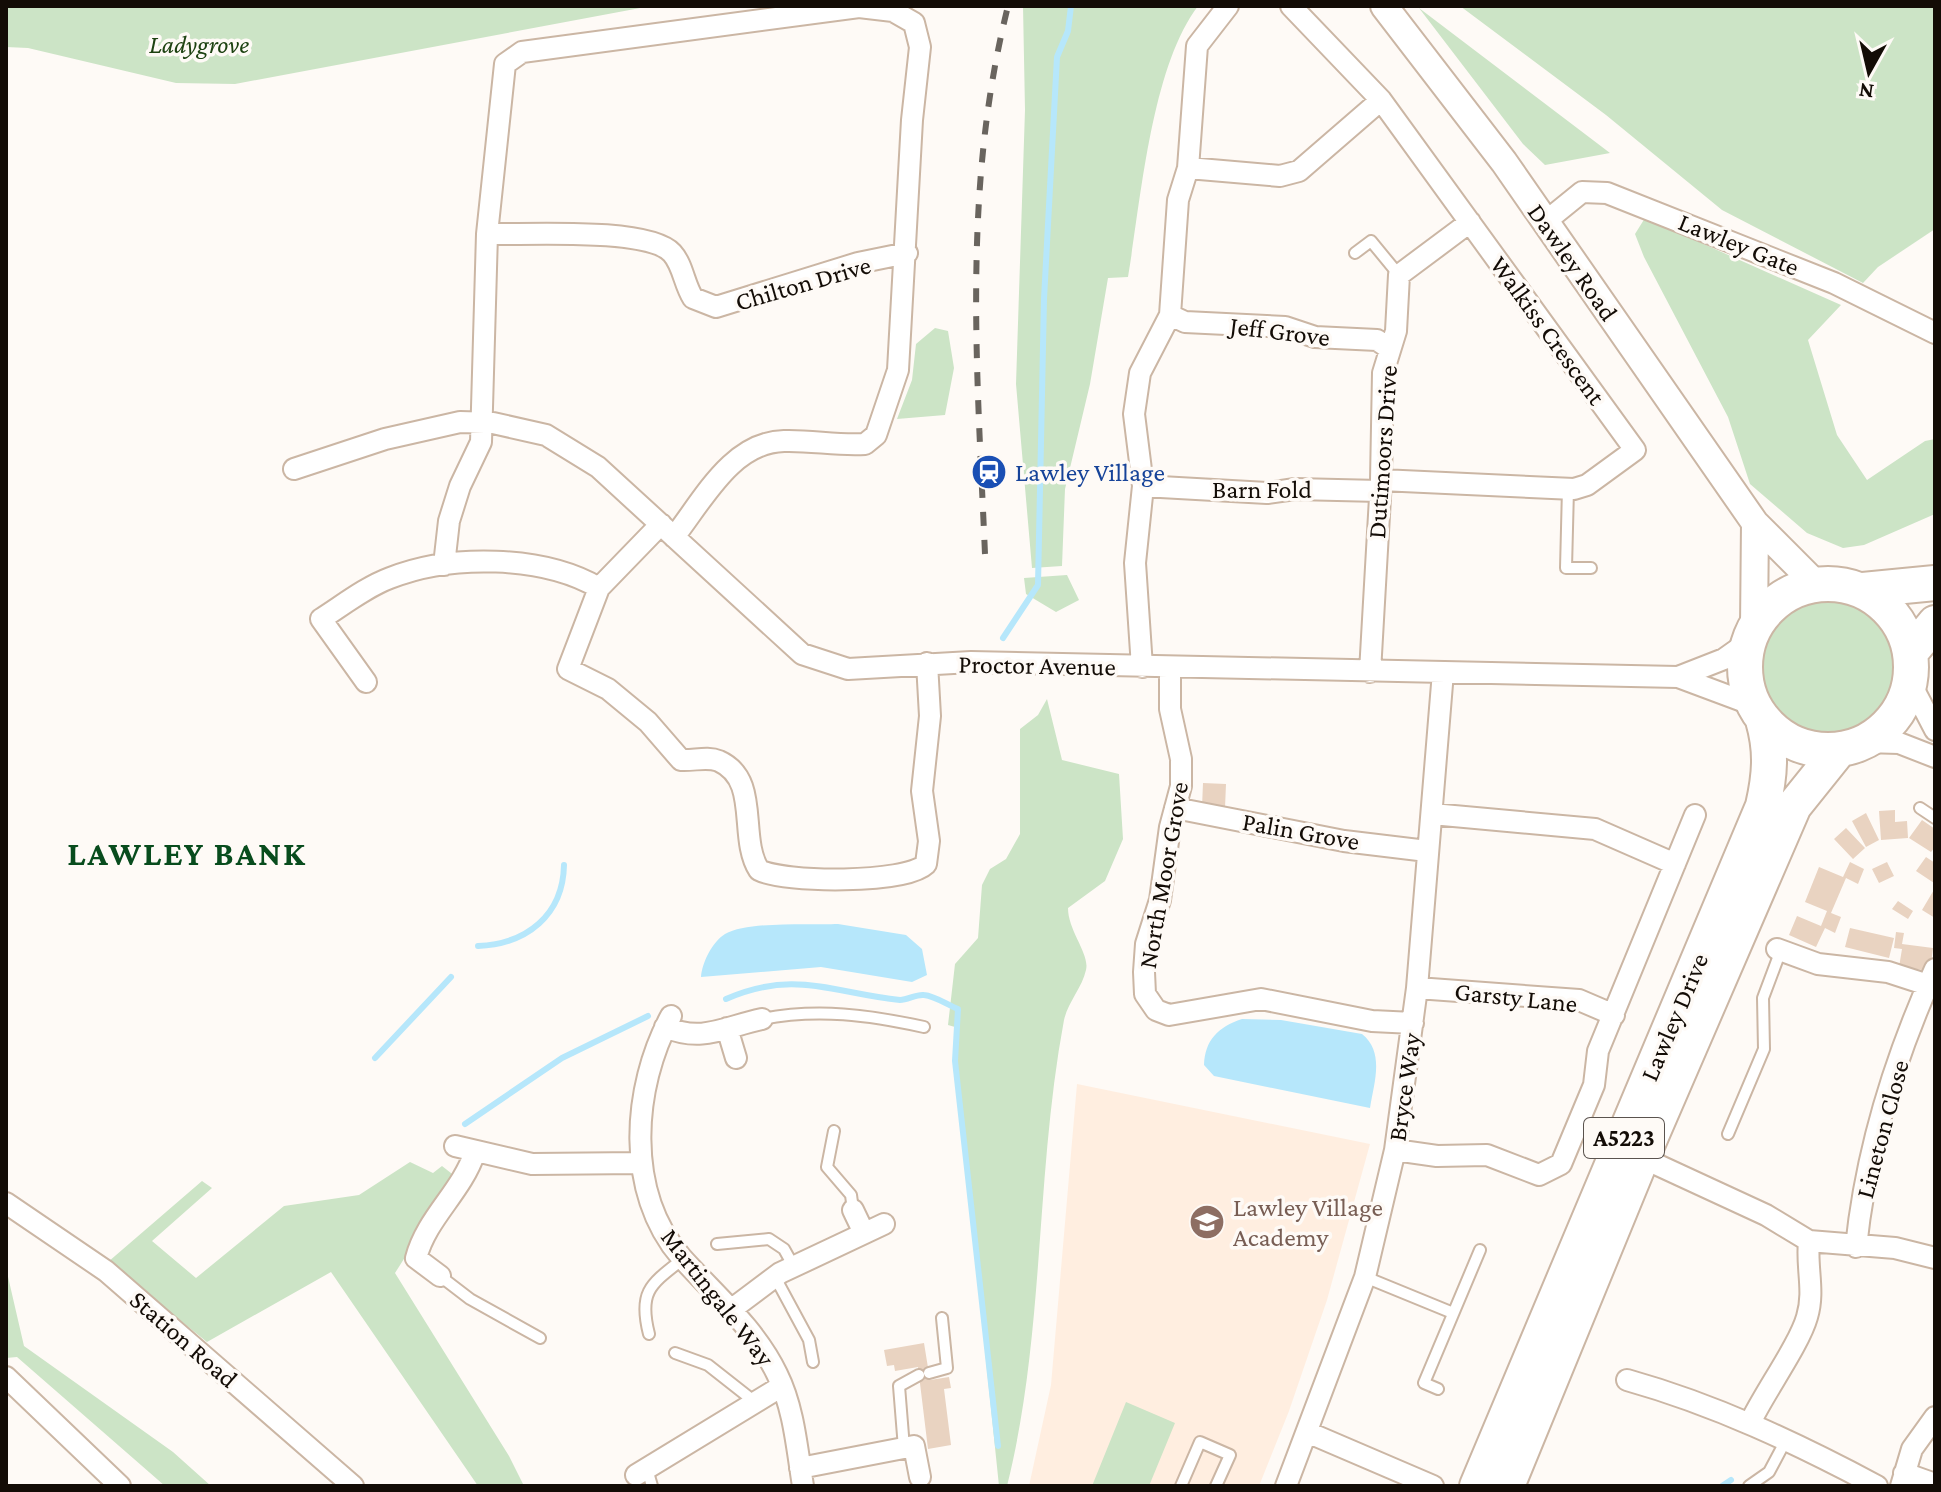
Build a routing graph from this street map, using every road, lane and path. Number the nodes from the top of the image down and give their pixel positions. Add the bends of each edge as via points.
1 (1228, 6) edge
2 (1291, 6) edge
3 (1384, 6) edge
4 (1381, 100) junction
5 (1188, 168) junction
6 (1470, 222) junction
7 (1545, 222) junction
8 (487, 234) junction
9 (907, 253) junction
10 (1355, 253) dead end
11 (1399, 275) junction
12 (1170, 315) junction
13 (1935, 333) edge
14 (1390, 349) junction
15 (483, 422) junction
16 (294, 469) dead end
17 (1143, 486) junction
18 (1381, 486) junction
19 (1568, 489) junction
20 (1755, 523) junction
21 (668, 530) junction
22 (444, 565) junction
23 (1591, 568) dead end
24 (1935, 583) edge
25 (1816, 584) junction
26 (599, 588) junction
27 (1863, 590) junction
28 (1935, 623) edge
29 (1751, 634) junction
30 (927, 663) junction
31 (1142, 667) junction
32 (1170, 667) junction
33 (1911, 667) junction
34 (1370, 672) junction
35 (1443, 672) junction
36 (1678, 677) junction
37 (366, 682) dead end
38 (1758, 712) junction
39 (1935, 730) edge
40 (1852, 746) junction
41 (1935, 757) edge
42 (1175, 808) junction
43 (1920, 808) dead end
44 (1432, 814) junction
45 (1695, 815) dead end
46 (1935, 818) edge
47 (1427, 851) junction
48 (1675, 864) junction
49 (1779, 950) joint
50 (1931, 977) edge
51 (1417, 988) junction
52 (1614, 1015) junction
53 (762, 1019) joint
54 (1926, 1021) edge
55 (1413, 1023) junction
56 (924, 1027) dead end
57 (727, 1028) junction
58 (736, 1058) dead end
59 (834, 1131) dead end
60 (1728, 1134) dead end
61 (455, 1146) dead end
62 (1395, 1150) junction
63 (475, 1152) junction
64 (1630, 1153) junction
65 (640, 1163) junction
66 (6, 1203) edge
67 (853, 1210) joint
68 (884, 1224) dead end
69 (864, 1233) junction
70 (1809, 1241) junction
71 (717, 1244) dead end
72 (1856, 1247) junction
73 (1480, 1250) dead end
74 (1935, 1258) edge
75 (683, 1259) junction
76 (794, 1267) junction
77 (440, 1276) joint
78 (775, 1277) junction
79 (1365, 1277) junction
80 (732, 1309) junction
81 (1453, 1313) junction
82 (942, 1318) dead end
83 (649, 1334) dead end
84 (540, 1338) dead end
85 (675, 1353) dead end
86 (813, 1362) dead end
87 (6, 1377) edge
88 (1627, 1380) dead end
89 (782, 1386) junction
90 (1438, 1389) dead end
91 (755, 1402) junction
92 (1935, 1417) edge
93 (1750, 1423) junction
94 (1307, 1432) junction
95 (1787, 1438) junction
96 (904, 1448) junction
97 (645, 1477) edge
98 (802, 1477) edge
99 (1903, 1480) edge
100 (920, 1482) edge
101 (1935, 1484) edge
102 (120, 1486) edge
103 (353, 1486) edge
104 (1181, 1486) edge
105 (1216, 1486) edge
106 (1286, 1486) edge
107 (1433, 1486) edge
108 (1477, 1486) edge
109 (1507, 1486) edge
110 (1749, 1486) edge
111 (1877, 1486) edge

1 - 5 street via 1197,46
2 - 4 street, Walkiss Crescent
3 - 7 street, Dawley Road
4 - 5 street via 1299,171 1280,176
4 - 6 street, Walkiss Crescent
5 - 12 street via 1178,200
6 - 11 street
6 - 19 street, Walkiss Crescent via 1635,450 1587,485
7 - 13 street, Lawley Gate via 1582,192 1607,193 1834,283
7 - 20 street, Dawley Road
8 - 9 street, Chilton Drive via 610,235 654,242 677,260 693,298 716,307
8 - 9 street via 500,88 511,58 522,52 761,18 880,8 906,17 918,32
8 - 15 street
9 - 21 street, Chilton Drive via 898,370 876,435 865,444 783,440 749,449
10 - 11 lane via 1371,241
11 - 14 street, Dutimoors Drive
12 - 14 street, Jeff Grove via 1185,322 1285,327 1315,337 1377,340
12 - 17 street via 1140,373 1134,414
14 - 18 street, Dutimoors Drive via 1383,373
15 - 16 street, Proctor Avenue via 416,431
15 - 21 street, Proctor Avenue via 546,435 573,449
15 - 22 street via 481,442 449,521
17 - 18 street, Barn Fold via 1267,493
17 - 31 street via 1135,563
18 - 19 street, Walkiss Crescent
18 - 34 street, Dutimoors Drive
19 - 23 lane via 1566,568
20 - 25 street, Dawley Road
20 - 29 street
21 - 26 street, Chilton Drive
21 - 30 street, Proctor Avenue via 802,654 848,669
22 - 26 street via 528,564 579,576
22 - 37 street via 387,579 321,619
24 - 27 main road
25 - 27 main road
25 - 29 main road via 1770,606
26 - 30 street via 568,669 608,689 648,722 681,760 718,761 735,772 742,782 753,861 759,870 777,877 907,875 926,864 929,841 922,791 930,716
27 - 33 main road via 1895,616
28 - 33 main road, A5223
29 - 36 street, Proctor Avenue via 1724,659
29 - 38 main road, A5223 via 1744,666
30 - 31 street, Proctor Avenue
31 - 32 street, Proctor Avenue
32 - 34 street, Proctor Avenue
32 - 42 street, North Moor Grove via 1170,709 1181,759
33 - 39 street
33 - 40 main road, A5223 via 1895,718
34 - 35 street, Proctor Avenue
35 - 36 street, Proctor Avenue
35 - 44 street, Bryce Way
36 - 38 street, Proctor Avenue
38 - 40 main road via 1785,739 1811,749
38 - 64 main road, Lawley Drive / A5223 via 1769,743 1763,806
40 - 41 street via 1899,743
40 - 64 main road, Lawley Drive / A5223 via 1794,806
42 - 47 street, Palin Grove via 1344,841
42 - 55 street, North Moor Grove via 1160,900 1146,944 1145,994 1156,1010 1185,1014 1261,999 1372,1021
43 - 46 lane
44 - 47 street, Bryce Way
44 - 48 street via 1595,829
45 - 48 street
47 - 51 street, Bryce Way
48 - 52 street
49 - 50 street via 1818,964
49 - 60 lane via 1763,998 1764,1049
50 - 54 street, Lineton Close
51 - 52 street, Garsty Lane via 1579,1000
51 - 55 street, Bryce Way
52 - 62 street via 1598,1051 1594,1085 1561,1164 1552,1171 1534,1174 1487,1155
53 - 56 lane via 826,1012
53 - 57 street
54 - 72 street, Lineton Close via 1888,1087
55 - 62 street, Bryce Way
57 - 58 street
57 - 65 street, Martingale Way via 687,1036 668,1021 646,1089
59 - 67 lane via 827,1167 851,1195
61 - 63 street
62 - 79 street, Bryce Way
63 - 65 street via 532,1164
63 - 77 street via 467,1177 422,1236 416,1258
64 - 70 street via 1766,1215
64 - 108 main road, Lawley Drive / A5223
64 - 109 main road, Lawley Drive / A5223
65 - 75 street, Martingale Way via 663,1232
66 - 103 street, Station Road via 106,1271
67 - 69 street
68 - 69 street
69 - 76 street
70 - 72 street
70 - 93 street via 1812,1285 1807,1318
71 - 76 lane via 769,1239 784,1249
72 - 74 street via 1895,1248
73 - 81 lane
75 - 80 street, Martingale Way
75 - 83 lane via 646,1294 643,1309
76 - 78 street
77 - 84 lane
78 - 80 street
78 - 86 lane via 809,1340
79 - 81 lane
79 - 94 street, Bryce Way
80 - 89 street, Martingale Way via 759,1343
81 - 90 lane via 1424,1383
82 - 96 lane via 947,1368 899,1386
85 - 91 lane via 708,1365
87 - 102 street
88 - 93 street via 1696,1399
89 - 91 street
89 - 98 street, Martingale Way
91 - 97 street
92 - 99 street via 1912,1449
93 - 95 street
94 - 106 street, Bryce Way
94 - 107 street
95 - 110 lane via 1769,1472
95 - 111 street
96 - 98 street
96 - 100 street via 914,1446
99 - 101 street
104 - 105 lane via 1200,1442 1230,1455

